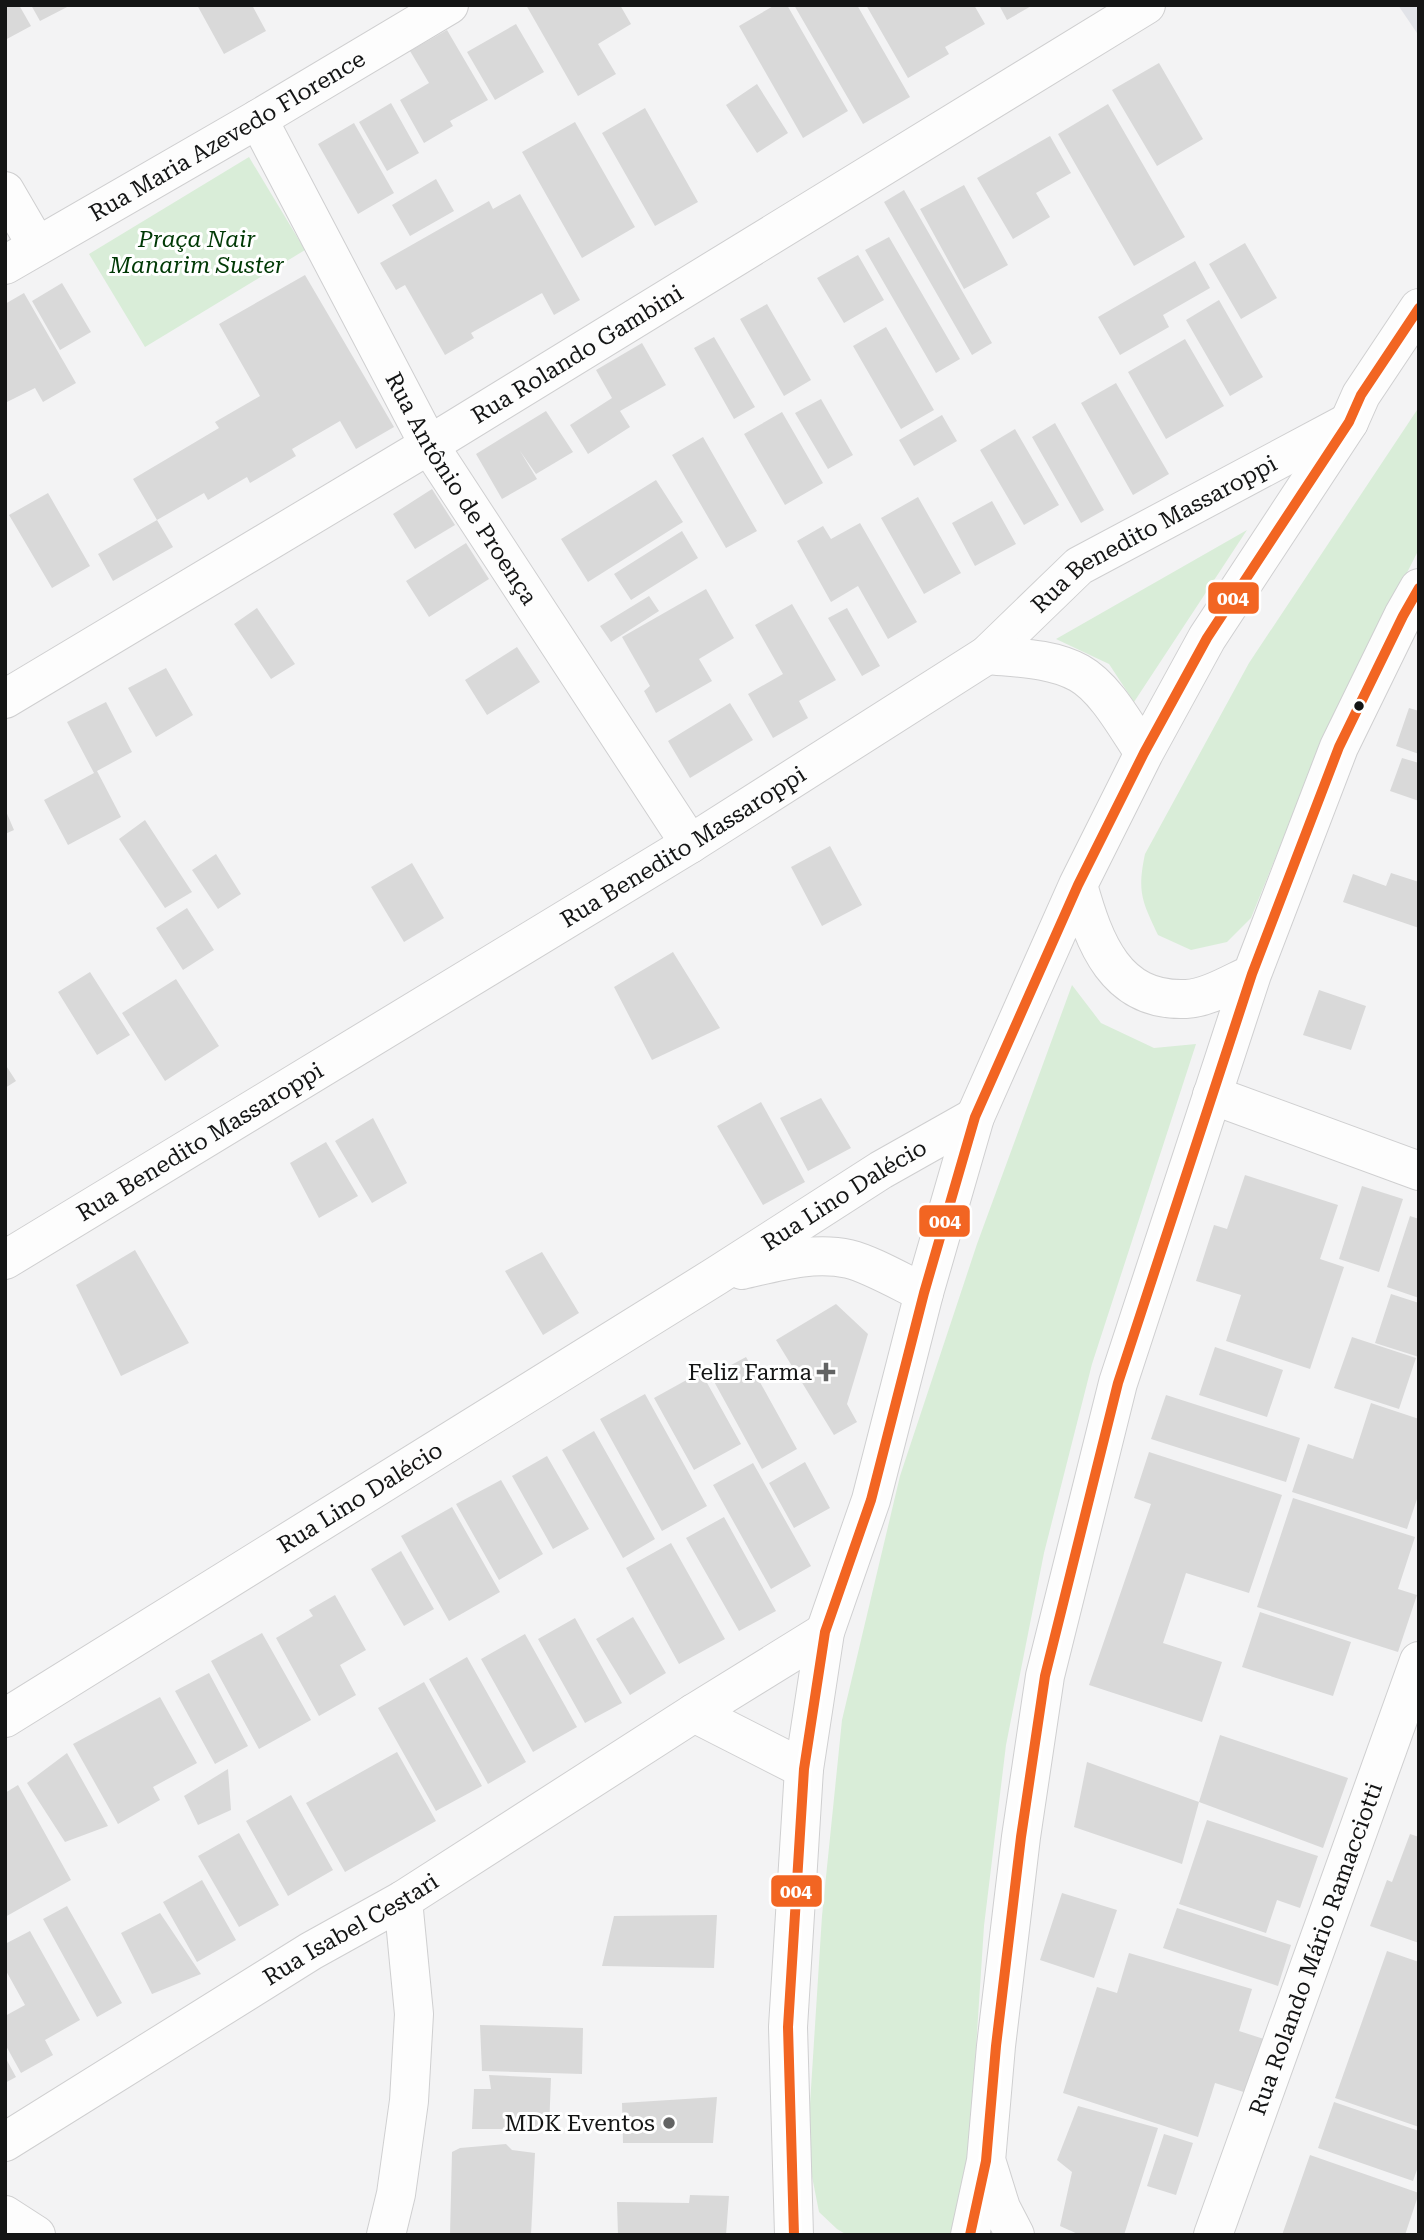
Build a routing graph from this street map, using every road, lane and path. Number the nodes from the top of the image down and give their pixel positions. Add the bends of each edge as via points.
1 (449, 5) edge
2 (1146, 5) edge
3 (258, 119) junction
4 (5, 191) edge
5 (21, 255) edge
6 (1419, 308) edge
7 (1349, 422) junction
8 (429, 445) junction
9 (1413, 604) edge
10 (988, 655) junction
11 (5, 699) edge
12 (1144, 753) junction
13 (690, 844) junction
14 (1078, 885) junction
15 (1252, 974) junction
16 (1212, 1095) junction
17 (975, 1117) junction
18 (1419, 1171) edge
19 (5, 1260) edge
20 (716, 1276) junction
21 (923, 1293) junction
22 (825, 1632) junction
23 (1419, 1661) edge
24 (694, 1713) junction
25 (5, 1718) edge
26 (804, 1769) junction
27 (403, 1900) junction
28 (5, 2142) edge
29 (986, 2161) junction
30 (5, 2214) edge
31 (36, 2235) edge
32 (386, 2235) edge
33 (794, 2235) edge
34 (970, 2235) edge
35 (1015, 2235) edge
36 (1213, 2235) edge

1 - 3 street, Rua Maria Azevedo Florence
2 - 8 street, Rua Rolando Gambini
3 - 5 street, Rua Maria Azevedo Florence
3 - 8 street, Rua Antônio de Proença
4 - 5 street
6 - 7 street via 1361,395
7 - 10 street, Rua Benedito Massaroppi via 1079,566
7 - 12 street via 1208,638
8 - 11 street, Rua Rolando Gambini
8 - 13 street, Rua Antônio de Proença
9 - 15 street via 1339,747
10 - 12 street via 1050,662 1080,674 1105,697
10 - 13 street, Rua Benedito Massaroppi
12 - 14 street
13 - 19 street, Rua Benedito Massaroppi
14 - 15 street via 1087,918 1110,964 1138,990 1188,999
14 - 17 street
15 - 16 street
16 - 18 street
16 - 29 street via 1118,1382 1045,1676 1013,1902
17 - 20 street, Rua Lino Dalécio via 881,1170
17 - 21 street
20 - 21 street, Rua Lino Dalécio via 820,1255 851,1259
20 - 25 street, Rua Lino Dalécio
21 - 22 street via 871,1500
22 - 24 street, Rua Isabel Cestari
22 - 26 street
23 - 36 street, Rua Rolando Mário Ramacciotti
24 - 26 street
24 - 27 street, Rua Isabel Cestari
26 - 33 street via 788,2027
27 - 28 street, Rua Isabel Cestari via 311,1951
27 - 32 street via 414,2014 409,2101
29 - 34 street
29 - 35 street via 1000,2208
30 - 31 street

